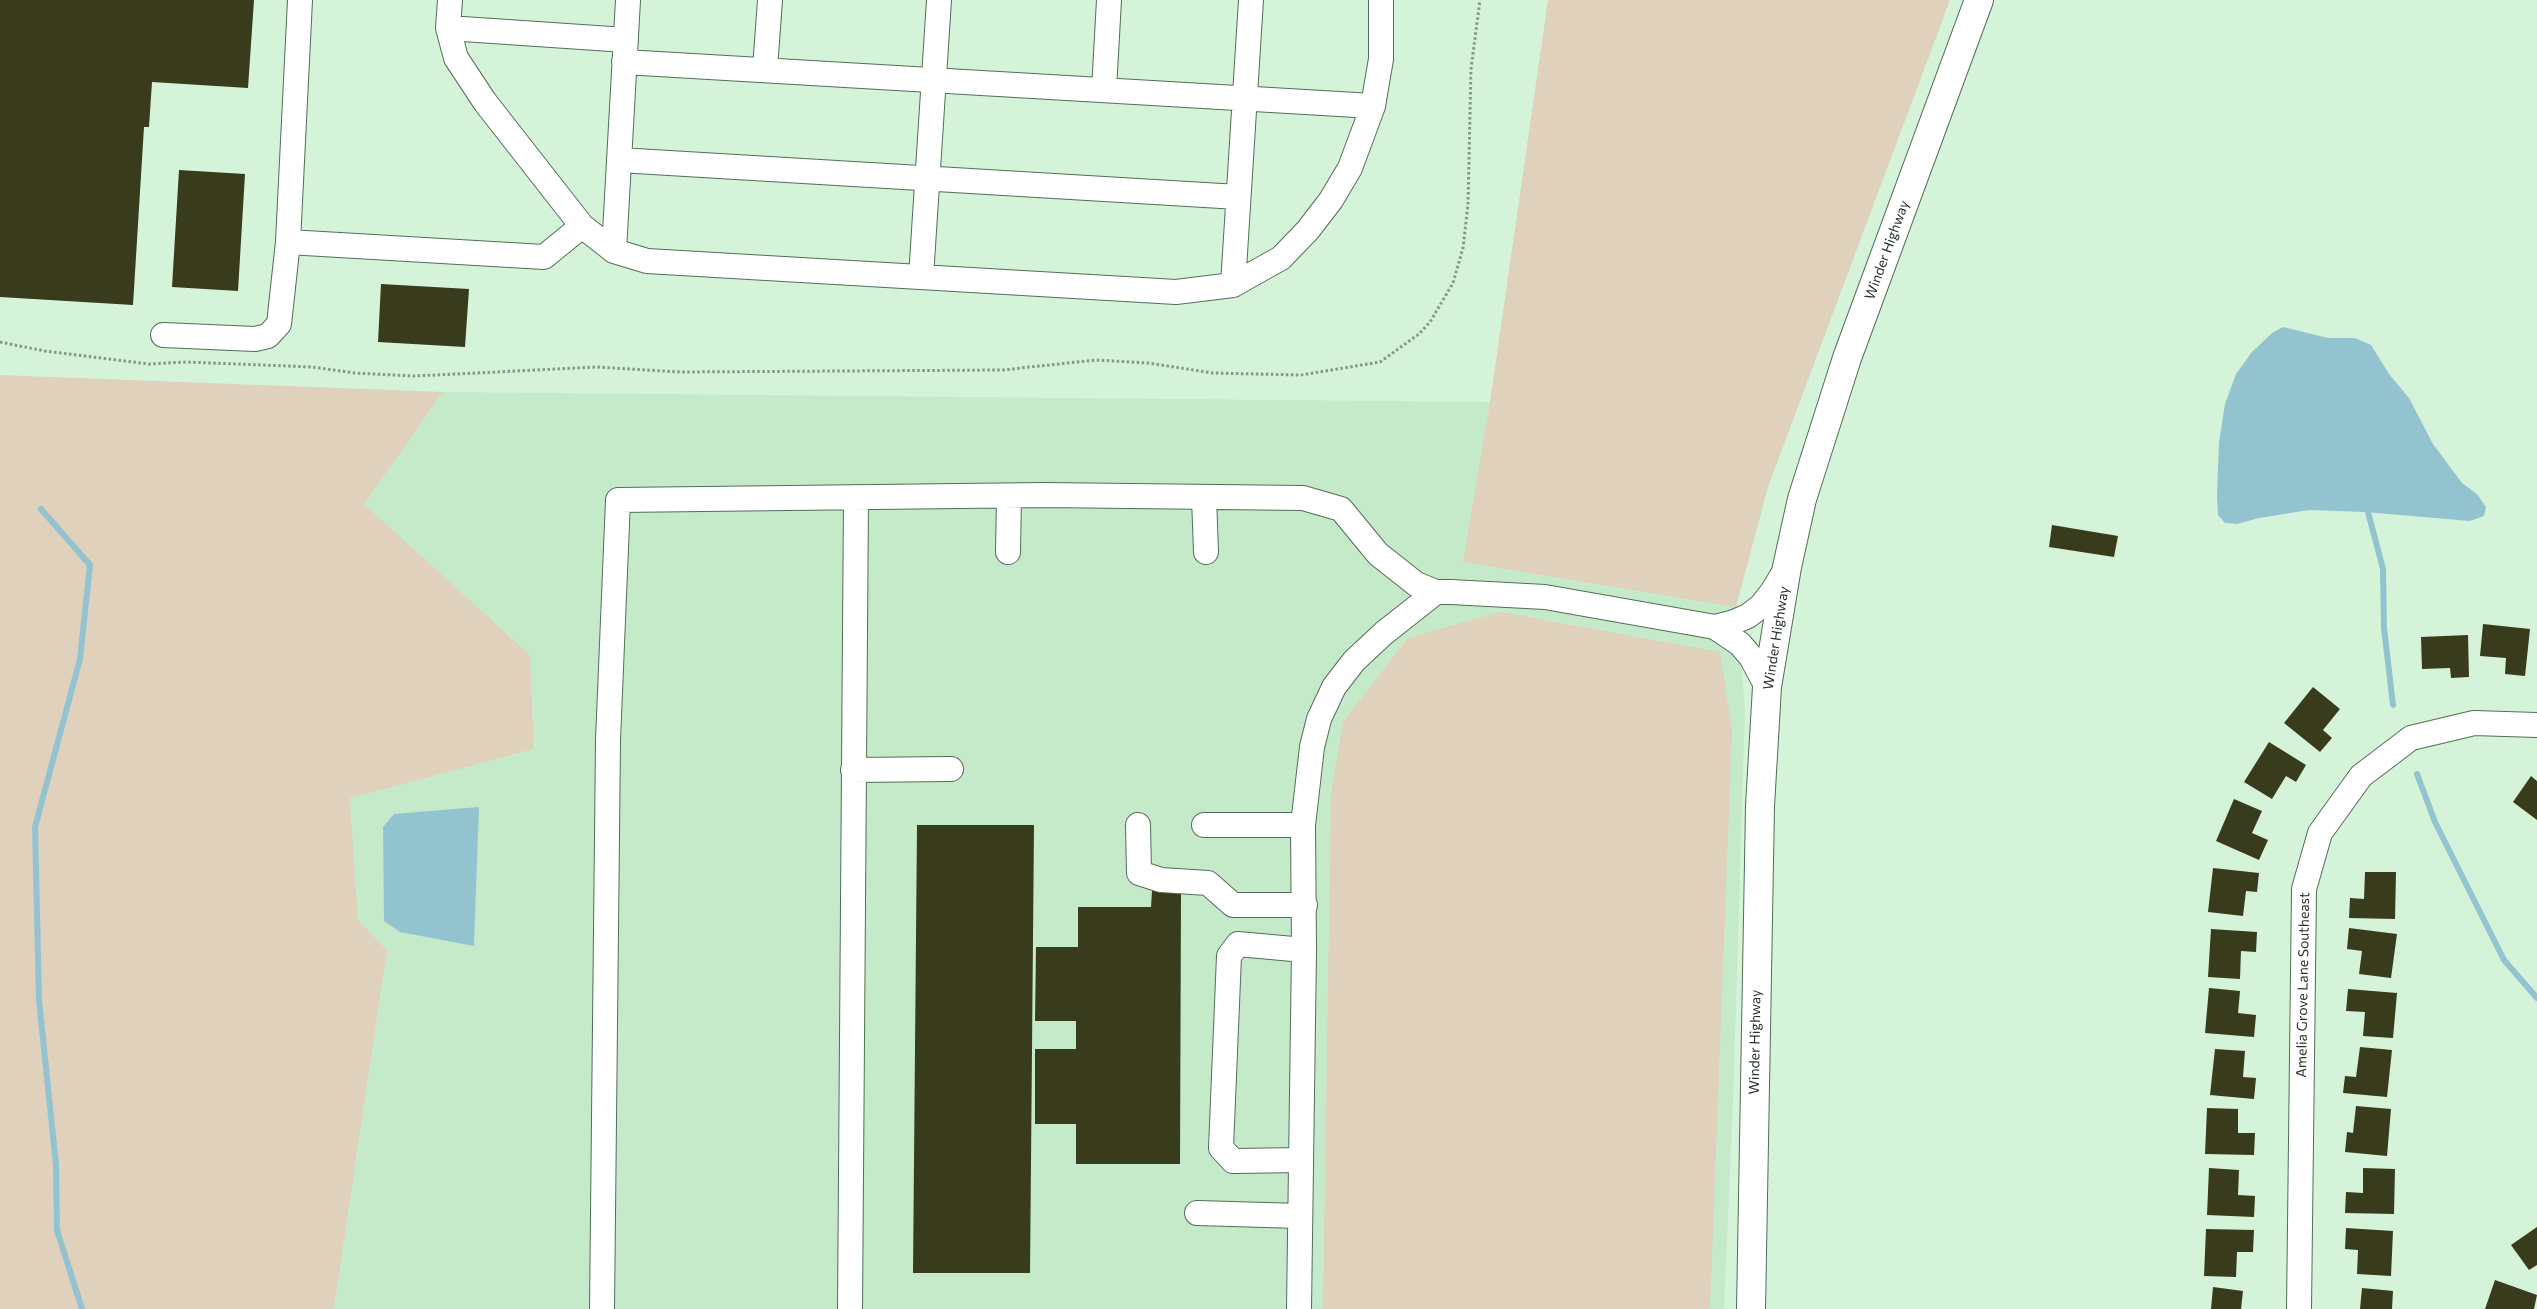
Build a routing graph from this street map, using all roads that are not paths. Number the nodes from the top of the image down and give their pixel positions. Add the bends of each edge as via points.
1 (300, 0) edge
2 (450, 0) edge
3 (628, 0) edge
4 (770, 0) edge
5 (939, 0) edge
6 (1109, 0) edge
7 (1251, 0) edge
8 (1381, 0) edge
9 (1979, 0) edge
10 (448, 28) junction
11 (625, 51) junction
12 (765, 69) junction
13 (934, 79) junction
14 (1104, 90) junction
15 (1246, 99) junction
16 (1373, 106) junction
17 (619, 160) junction
18 (926, 178) junction
19 (1238, 197) junction
20 (582, 226) junction
21 (288, 242) junction
22 (614, 251) junction
23 (921, 277) junction
24 (1233, 284) junction
25 (163, 334) dead end
26 (1009, 497) junction
27 (1204, 497) junction
28 (856, 498) junction
29 (1008, 552) dead end
30 (1206, 552) dead end
31 (1787, 567) junction
32 (1436, 592) junction
33 (1715, 627) junction
34 (1767, 687) junction
35 (2537, 725) edge
36 (951, 769) dead end
37 (854, 770) junction
38 (1138, 825) dead end
39 (1204, 825) dead end
40 (1303, 825) junction
41 (1305, 904) junction
42 (1304, 950) junction
43 (1301, 1160) junction
44 (1197, 1213) dead end
45 (1300, 1216) junction
46 (602, 1309) edge
47 (850, 1309) edge
48 (1299, 1309) edge
49 (1751, 1309) edge
50 (2300, 1309) edge

1 - 21 street
2 - 10 street
3 - 11 street
4 - 12 street
5 - 13 street
6 - 14 street
7 - 15 street
8 - 16 street via 1381,59
9 - 31 main road, Winder Highway via 1847,358 1802,499
10 - 11 street
10 - 20 street via 456,58 485,102
11 - 12 street
11 - 17 street
12 - 13 street
13 - 14 street
13 - 18 street
14 - 15 street
15 - 16 street
15 - 19 street
16 - 24 street via 1350,168 1308,230 1281,258
17 - 18 street
17 - 22 street
18 - 19 street
18 - 23 street
19 - 24 street
20 - 21 street via 544,257
20 - 22 street
21 - 25 street via 279,324 268,336 255,340
22 - 23 street via 647,260
23 - 24 street via 1176,292
26 - 27 street
26 - 28 street
26 - 29 street
27 - 30 street
27 - 32 street via 1303,498 1341,509 1378,554 1416,584
28 - 37 street
28 - 46 street via 618,500 608,740
31 - 33 street via 1760,606 1748,616
31 - 34 main road, Winder Highway
32 - 33 street via 1545,597
32 - 40 street via 1384,633 1354,661 1334,687 1319,719 1312,747
33 - 34 street via 1740,644 1756,664
34 - 49 main road, Winder Highway via 1760,806
35 - 50 street, Amelia Grove Lane Southeast via 2474,723 2412,738 2361,776 2320,833 2304,888
36 - 37 street
37 - 47 street
38 - 41 street via 1139,873 1162,880 1208,883 1233,905
39 - 40 street
40 - 41 street
41 - 42 street
42 - 43 street
42 - 43 street via 1238,944 1228,956 1221,1148 1233,1161
43 - 45 street
44 - 45 street
45 - 48 street

